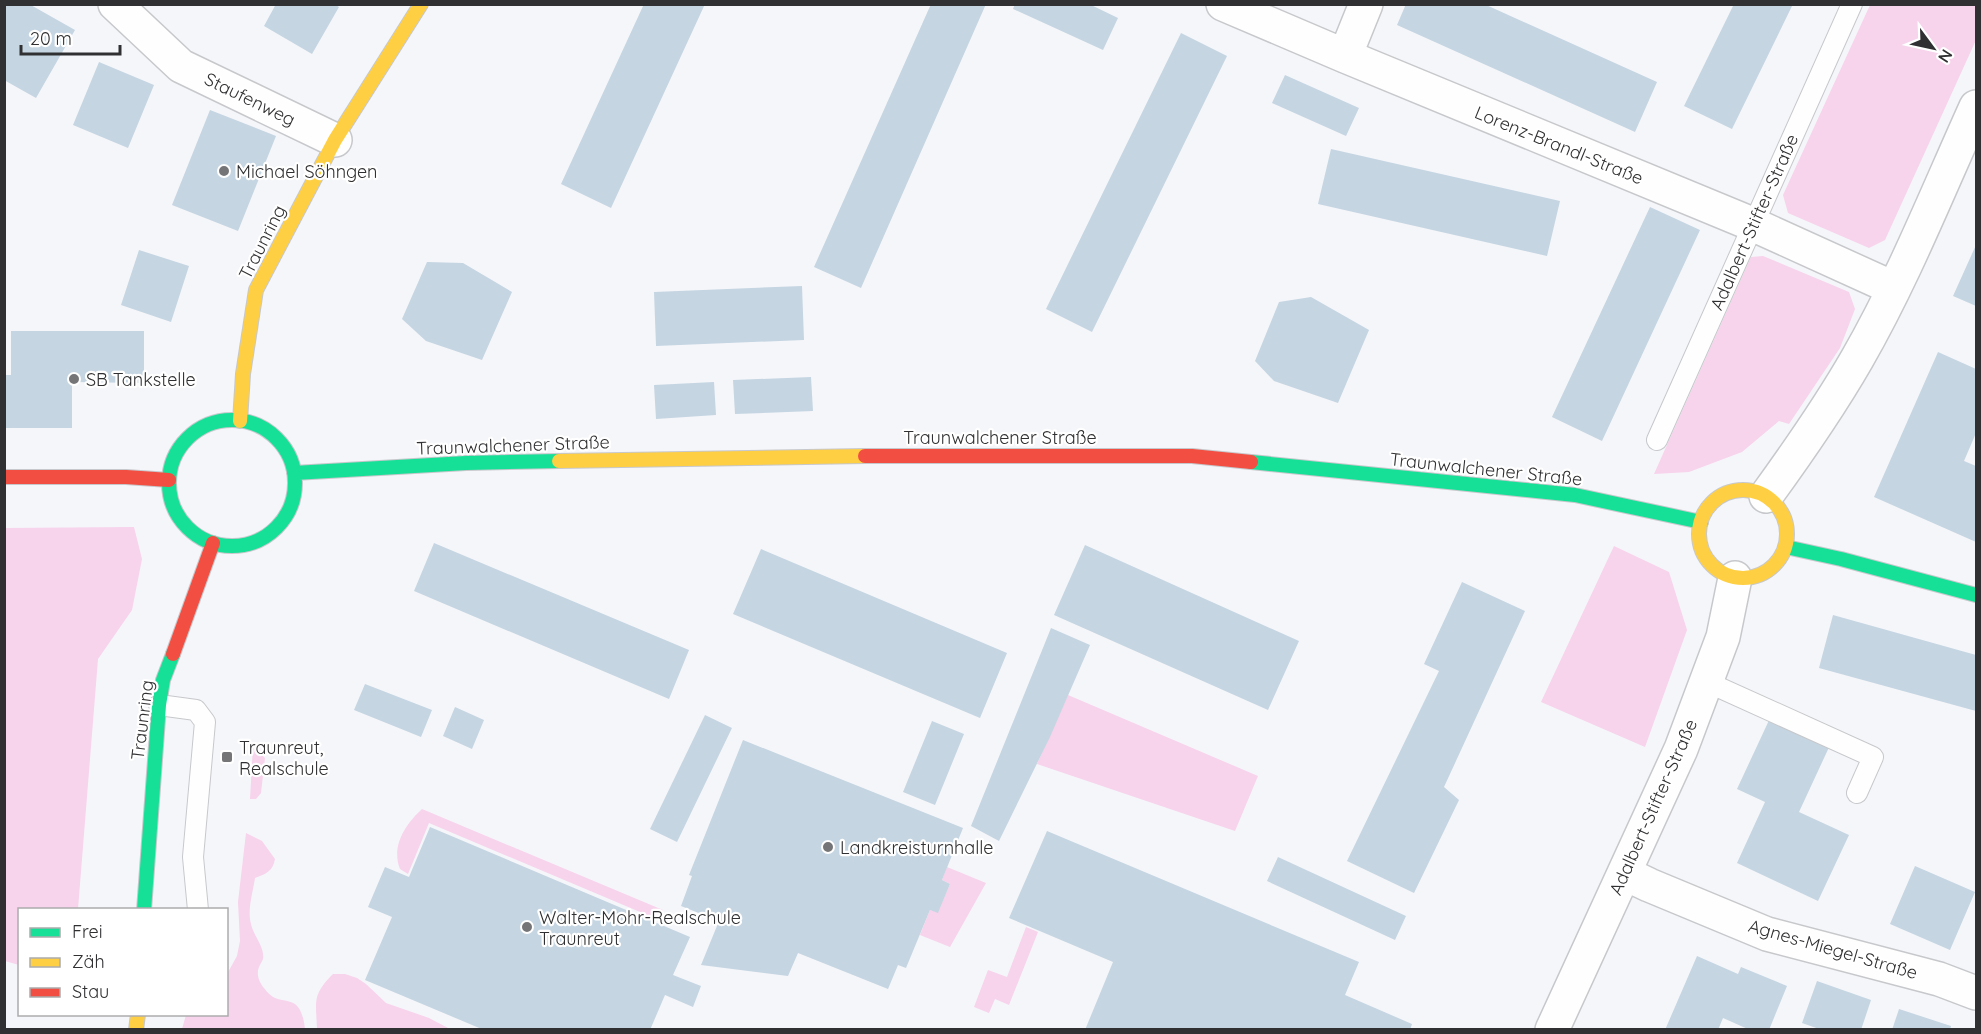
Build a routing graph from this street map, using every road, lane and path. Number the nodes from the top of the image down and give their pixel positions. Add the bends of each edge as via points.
1 (115, 4) edge
2 (421, 4) edge
3 (1224, 4) edge
4 (1366, 4) edge
5 (1852, 4) edge
6 (1345, 56) junction
7 (1977, 107) edge
8 (334, 140) junction
9 (1752, 224) junction
10 (1893, 288) junction
11 (240, 421) junction
12 (1657, 440) dead end
13 (294, 472) junction
14 (4, 477) edge
15 (169, 480) junction
16 (1766, 496) junction
17 (1701, 522) junction
18 (213, 543) junction
19 (1786, 547) junction
20 (1735, 578) junction
21 (1977, 596) edge
22 (1707, 682) junction
23 (159, 705) junction
24 (1857, 793) dead end
25 (1624, 873) junction
26 (144, 908) edge
27 (198, 908) edge
28 (1977, 993) edge
29 (1552, 1029) edge

1 - 8 street, Staufenweg via 181,66
2 - 8 main road, Traunring
3 - 6 street, Lorenz-Brandl-Straße
4 - 6 street
5 - 9 lane, Adalbert-Stifter-Straße
6 - 9 street, Lorenz-Brandl-Straße
7 - 10 street
8 - 11 main road, Traunring via 256,290
9 - 10 street, Lorenz-Brandl-Straße
9 - 12 lane, Adalbert-Stifter-Straße
10 - 16 street via 1857,359
11 - 13 main road via 261,428 279,442
11 - 15 main road via 217,422 193,434 176,454
13 - 17 main road, Traunwalchener Straße via 466,462 915,455 1192,456 1575,495
13 - 18 main road via 289,510 273,531 238,546
14 - 15 main road
15 - 18 main road via 180,520
16 - 17 main road via 1754,491 1727,493 1706,510
16 - 19 main road via 1784,518 1788,532
17 - 20 main road via 1699,537 1706,558 1721,573
18 - 23 main road, Traunring via 163,680
19 - 20 main road via 1772,568 1748,579
19 - 21 main road
20 - 22 street, Adalbert-Stifter-Straße via 1723,637
22 - 24 lane via 1873,757
22 - 25 street, Adalbert-Stifter-Straße via 1682,749
23 - 26 main road, Traunring
23 - 27 lane via 196,710 205,722 192,857
25 - 28 street, Agnes-Miegel-Straße via 1767,933 1939,979
25 - 29 street, Adalbert-Stifter-Straße

